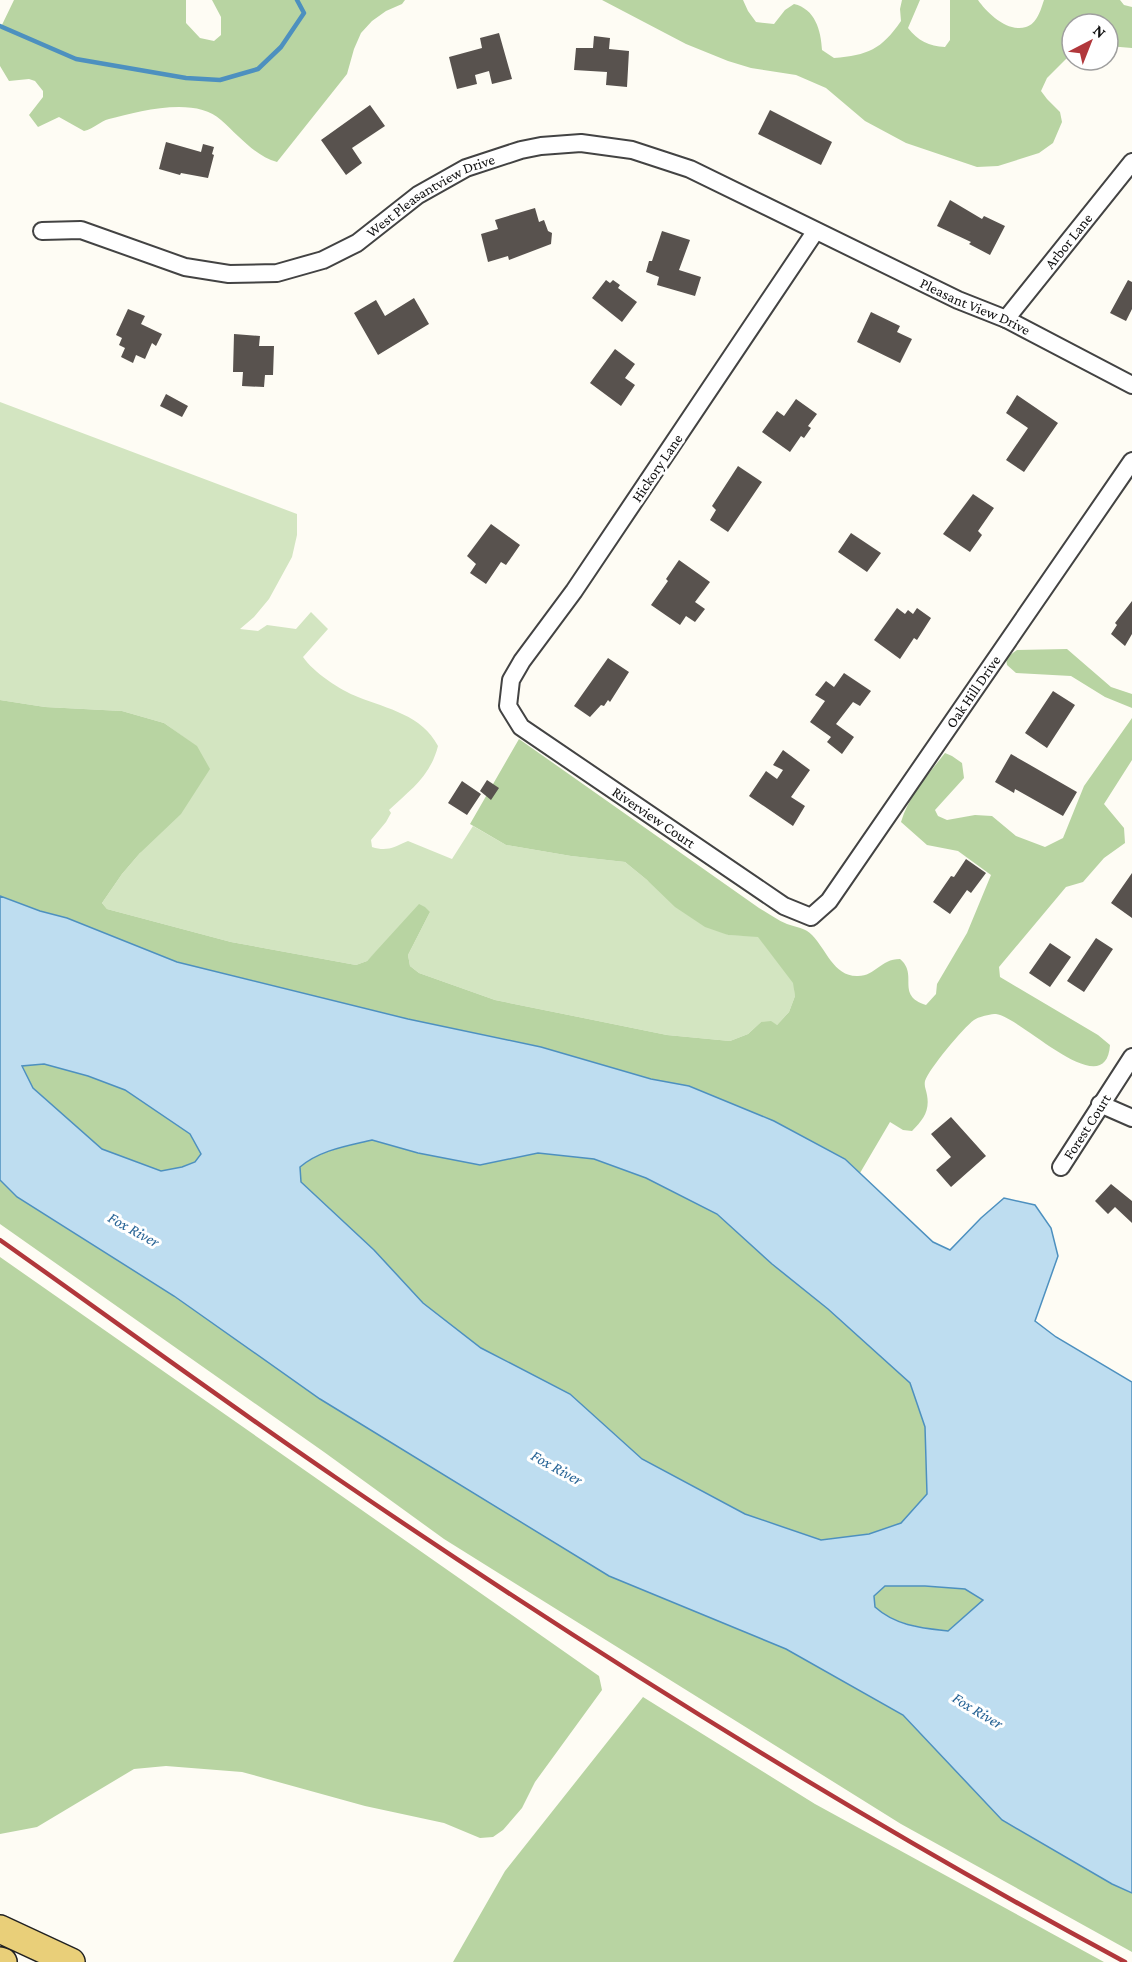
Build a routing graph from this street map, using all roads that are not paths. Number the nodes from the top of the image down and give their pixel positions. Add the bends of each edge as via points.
1 (1132, 162) edge
2 (42, 231) dead end
3 (815, 232) junction
4 (1006, 320) junction
5 (1132, 385) edge
6 (1132, 461) edge
7 (508, 706) joint
8 (811, 917) joint
9 (1132, 1057) edge
10 (1100, 1104) junction
11 (1132, 1118) edge
12 (1061, 1167) dead end
13 (0, 1929) edge
14 (71, 1962) edge

1 - 4 street, Arbor Lane
2 - 3 street, West Pleasantview Drive via 81,230 185,267 229,274 277,273 322,261 357,243 418,195 465,168 521,150 581,143 632,150 690,169
3 - 4 street, Pleasant View Drive
3 - 7 street, Hickory Lane via 522,662 511,680
4 - 5 street, Pleasant View Drive
6 - 8 street, Oak Hill Drive via 829,901
7 - 8 street, Riverview Court via 521,728 784,906
9 - 10 street, Forest Court
10 - 11 street
10 - 12 street, Forest Court
13 - 14 main road

